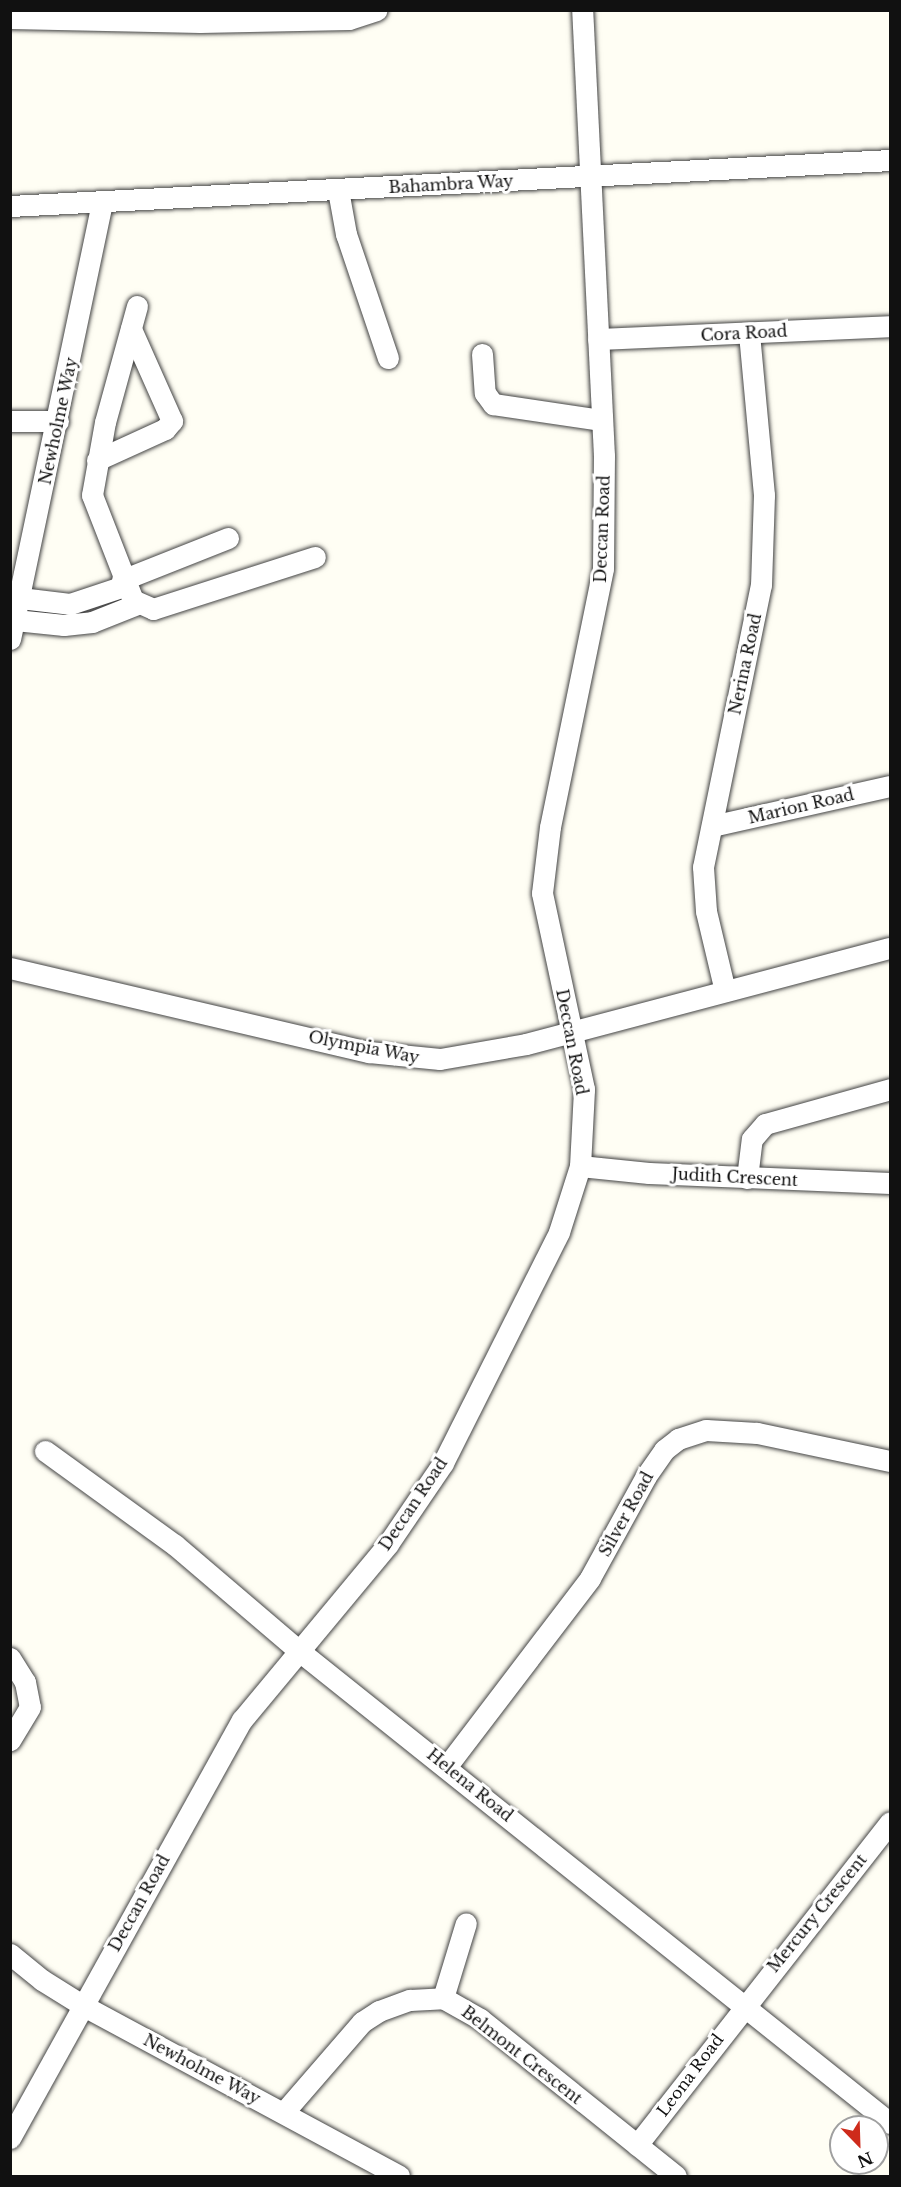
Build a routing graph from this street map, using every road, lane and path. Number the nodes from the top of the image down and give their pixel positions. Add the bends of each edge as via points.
1 (377, 10) edge
2 (582, 10) edge
3 (10, 18) edge
4 (891, 160) edge
5 (592, 177) junction
6 (338, 190) junction
7 (102, 202) junction
8 (10, 206) edge
9 (137, 306) dead end
10 (891, 326) edge
11 (131, 328) junction
12 (749, 333) junction
13 (598, 339) junction
14 (482, 354) dead end
15 (388, 358) dead end
16 (602, 420) junction
17 (10, 421) edge
18 (58, 421) junction
19 (97, 460) junction
20 (228, 538) dead end
21 (315, 557) dead end
22 (123, 583) junction
23 (20, 598) junction
24 (137, 604) junction
25 (13, 630) edge
26 (891, 786) edge
27 (712, 826) junction
28 (891, 948) edge
29 (10, 968) edge
30 (725, 991) junction
31 (572, 1032) junction
32 (891, 1089) edge
33 (580, 1166) junction
34 (747, 1178) junction
35 (891, 1183) edge
36 (45, 1451) dead end
37 (891, 1461) edge
38 (298, 1650) junction
39 (10, 1658) edge
40 (10, 1740) edge
41 (447, 1766) junction
42 (891, 1822) edge
43 (466, 1923) dead end
44 (10, 1954) edge
45 (443, 1998) junction
46 (82, 2005) junction
47 (743, 2005) junction
48 (284, 2112) junction
49 (891, 2123) edge
50 (10, 2138) edge
51 (637, 2145) junction
52 (399, 2176) edge
53 (676, 2176) edge

1 - 3 street via 349,19 200,22
2 - 5 street, Deccan Road
4 - 5 street, Bahambra Way
5 - 6 street, Bahambra Way
5 - 13 street, Deccan Road
6 - 7 street, Bahambra Way
6 - 15 street via 346,234
7 - 8 street, Bahambra Way
7 - 18 street, Newholme Way
9 - 11 street
10 - 12 street, Cora Road
11 - 19 street
11 - 19 street via 172,421 165,429
12 - 13 street, Cora Road
12 - 27 street, Nerina Road via 764,495 762,574
13 - 16 street, Deccan Road
14 - 16 street via 485,393 493,404
16 - 31 street, Deccan Road via 603,568 550,827 542,893
17 - 18 street
18 - 23 street, Newholme Way
19 - 22 street via 92,495
20 - 22 street
21 - 24 street via 153,609
22 - 23 street via 70,604
22 - 24 street
23 - 25 street, Newholme Way
24 - 25 street via 92,622
26 - 27 street, Marion Road
27 - 30 street, Nerina Road via 705,850 703,885
28 - 30 street, Olympia Way
29 - 31 street, Olympia Way via 415,1059 484,1053
30 - 31 street, Olympia Way
31 - 33 street, Deccan Road via 584,1089
32 - 34 street via 765,1124 752,1139
33 - 34 street, Judith Crescent
33 - 38 street, Deccan Road via 559,1232 474,1404 419,1501 388,1544
34 - 35 street, Judith Crescent
36 - 38 street, Helena Road via 175,1545
37 - 41 street, Silver Road via 758,1433 706,1430 678,1439 646,1476 590,1578
38 - 41 street, Helena Road
38 - 46 street, Deccan Road via 242,1720
39 - 40 street via 25,1682 30,1707
41 - 47 street, Helena Road
42 - 47 street, Mercury Crescent
43 - 45 street
44 - 46 street, Newholme Way
45 - 48 street, Belmont Crescent via 410,2000 379,2010 362,2022
45 - 51 street, Belmont Crescent via 480,2019
46 - 48 street, Newholme Way
46 - 50 street, Deccan Road
47 - 49 street, Helena Road
47 - 51 street, Leona Road
48 - 52 street, Newholme Way
51 - 53 street, Belmont Crescent

